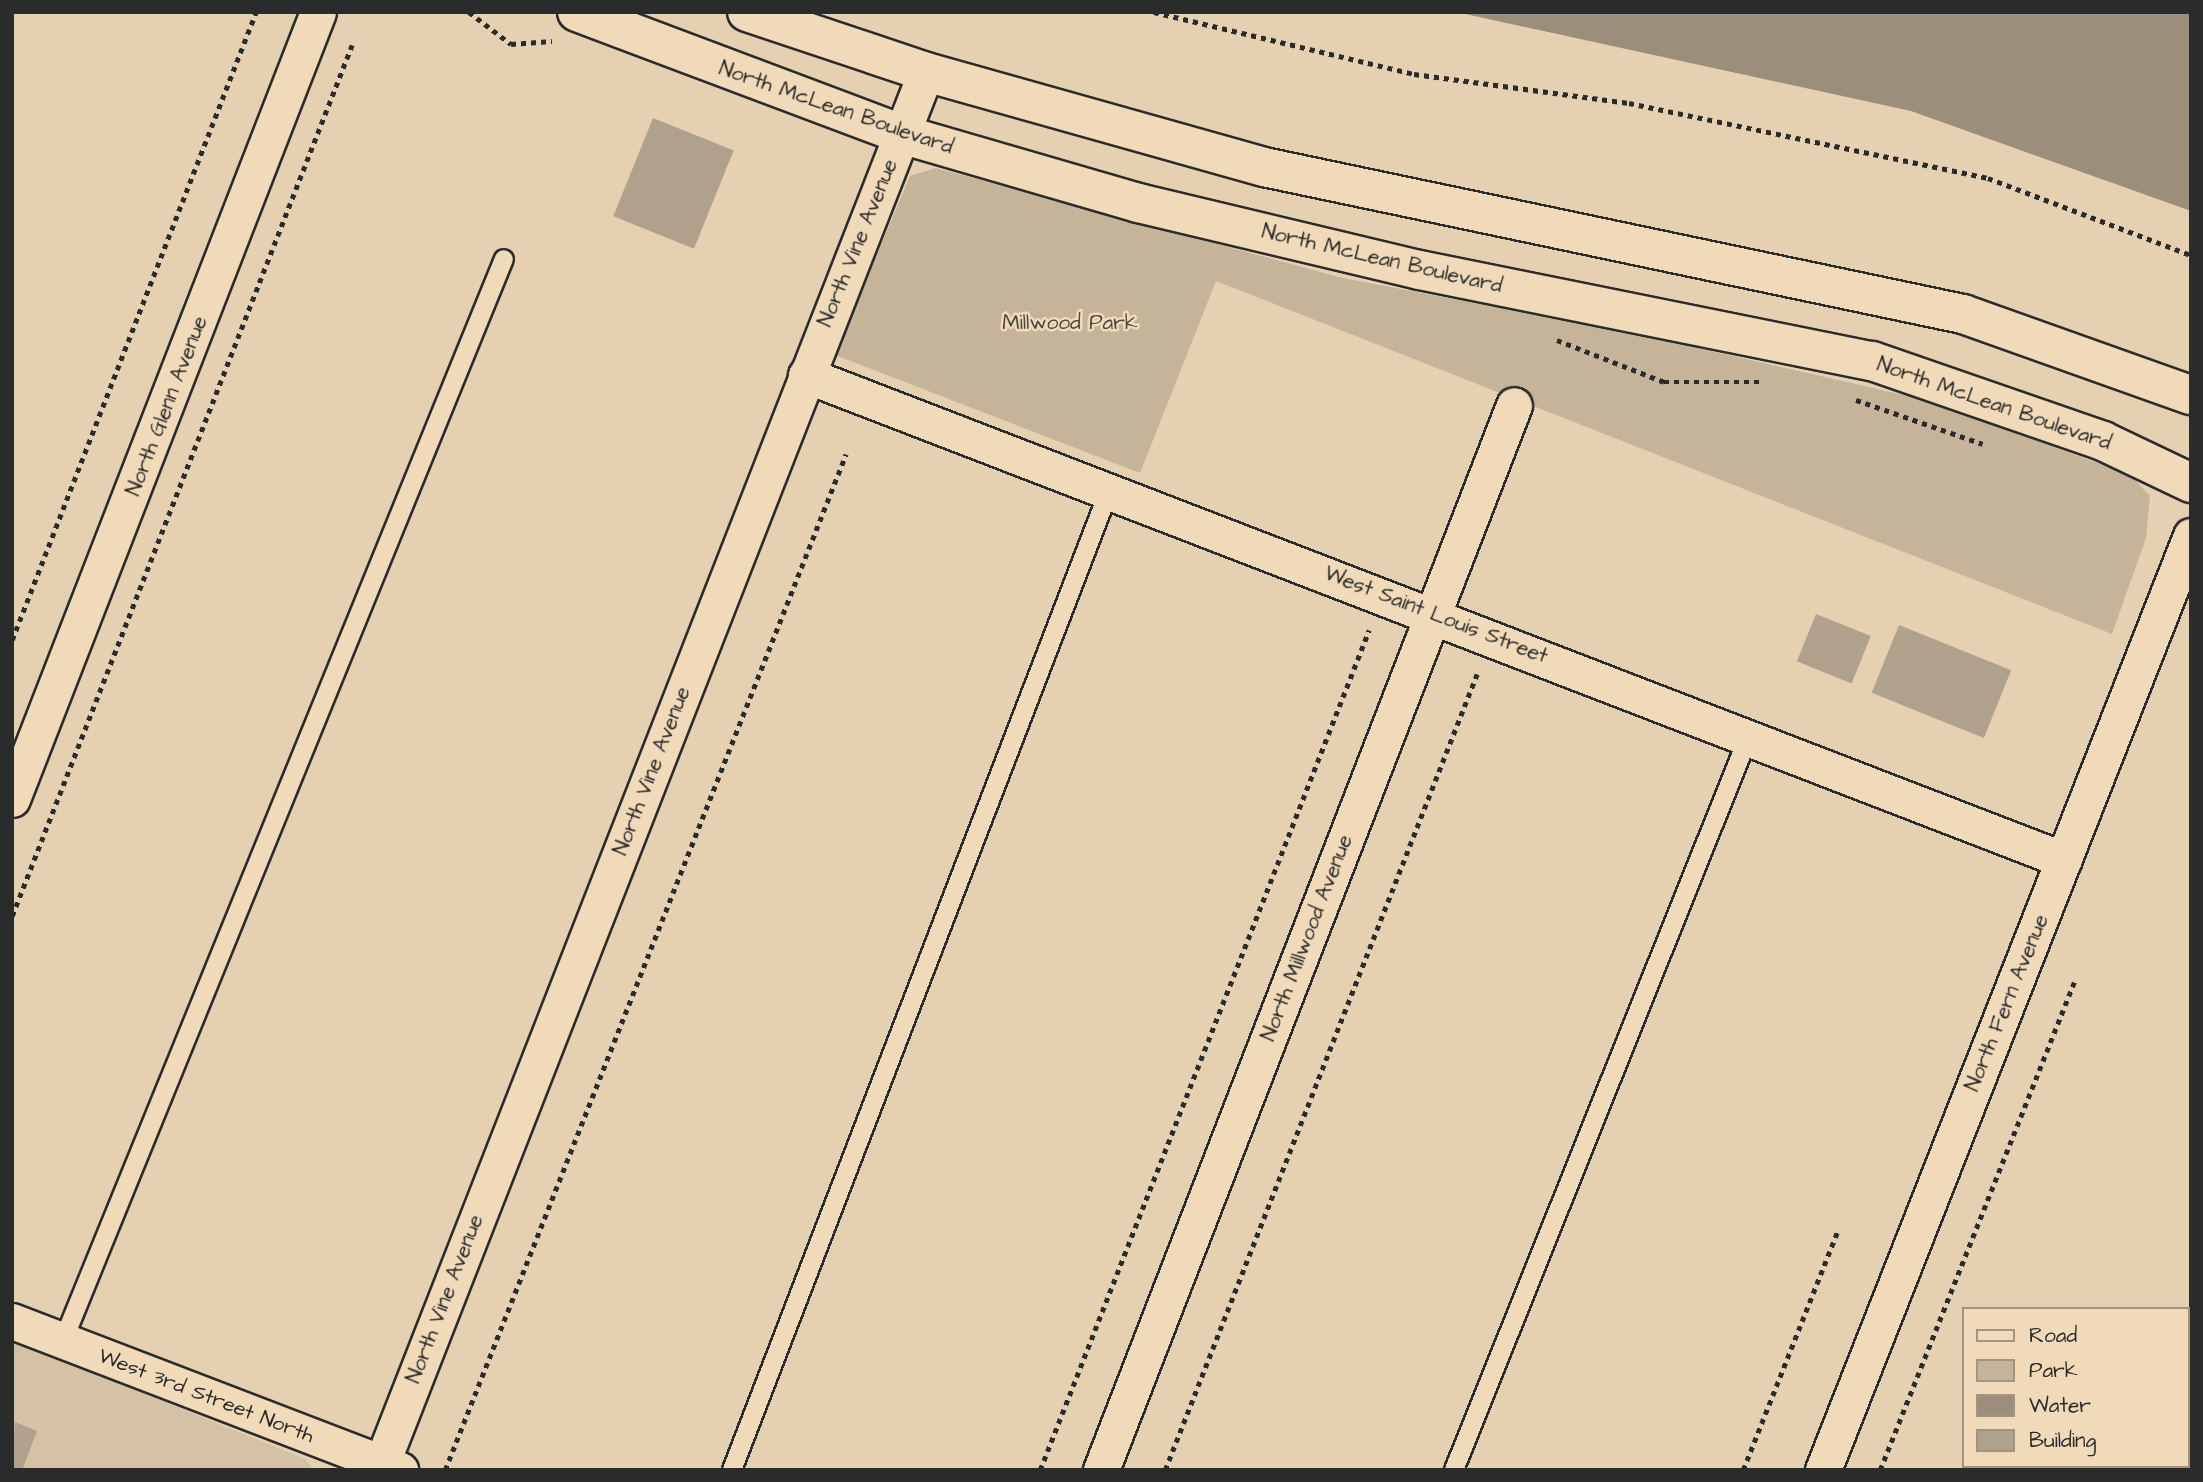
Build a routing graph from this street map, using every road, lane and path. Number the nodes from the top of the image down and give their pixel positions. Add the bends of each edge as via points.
1 (256, 12) edge
2 (318, 12) edge
3 (577, 12) edge
4 (747, 12) edge
5 (1154, 12) edge
6 (352, 45) dead end
7 (926, 72) junction
8 (901, 134) junction
9 (2191, 255) edge
10 (503, 259) dead end
11 (806, 375) junction
12 (2191, 396) edge
13 (1514, 405) dead end
14 (846, 454) dead end
15 (2191, 483) edge
16 (1109, 491) junction
17 (2191, 536) edge
18 (1433, 613) junction
19 (1370, 627) dead end
20 (12, 640) edge
21 (1482, 660) dead end
22 (1748, 738) junction
23 (12, 799) edge
24 (2064, 860) junction
25 (12, 916) edge
26 (2075, 979) dead end
27 (1837, 1232) dead end
28 (12, 1321) edge
29 (63, 1341) junction
30 (387, 1467) edge
31 (445, 1470) edge
32 (732, 1470) edge
33 (1040, 1470) edge
34 (1101, 1470) edge
35 (1166, 1470) edge
36 (1454, 1470) edge
37 (1743, 1470) edge
38 (1823, 1470) edge
39 (1880, 1470) edge

1 - 20 path
2 - 23 street, North Glenn Avenue
3 - 8 main road, North McLean Boulevard
4 - 7 main road
5 - 9 path via 1413,74 1629,103 1988,178
6 - 25 path
7 - 8 street, North Vine Avenue
7 - 12 main road via 1264,167 1963,314
8 - 11 street, North Vine Avenue
8 - 15 main road, North McLean Boulevard via 1138,203 1406,267 1872,361 2104,441
10 - 29 lane
11 - 16 street, West Saint Louis Street
11 - 30 street, North Vine Avenue
13 - 18 street, North Millwood Avenue
14 - 31 path
16 - 18 street, West Saint Louis Street
16 - 32 lane
17 - 24 street, North Fern Avenue
18 - 22 street, West Saint Louis Street
18 - 34 street, North Millwood Avenue
19 - 33 path
21 - 35 path
22 - 24 street, West Saint Louis Street
22 - 36 lane
24 - 38 street, North Fern Avenue
26 - 39 path
27 - 37 path
28 - 29 street, West 3rd Street North
29 - 30 street, West 3rd Street North

